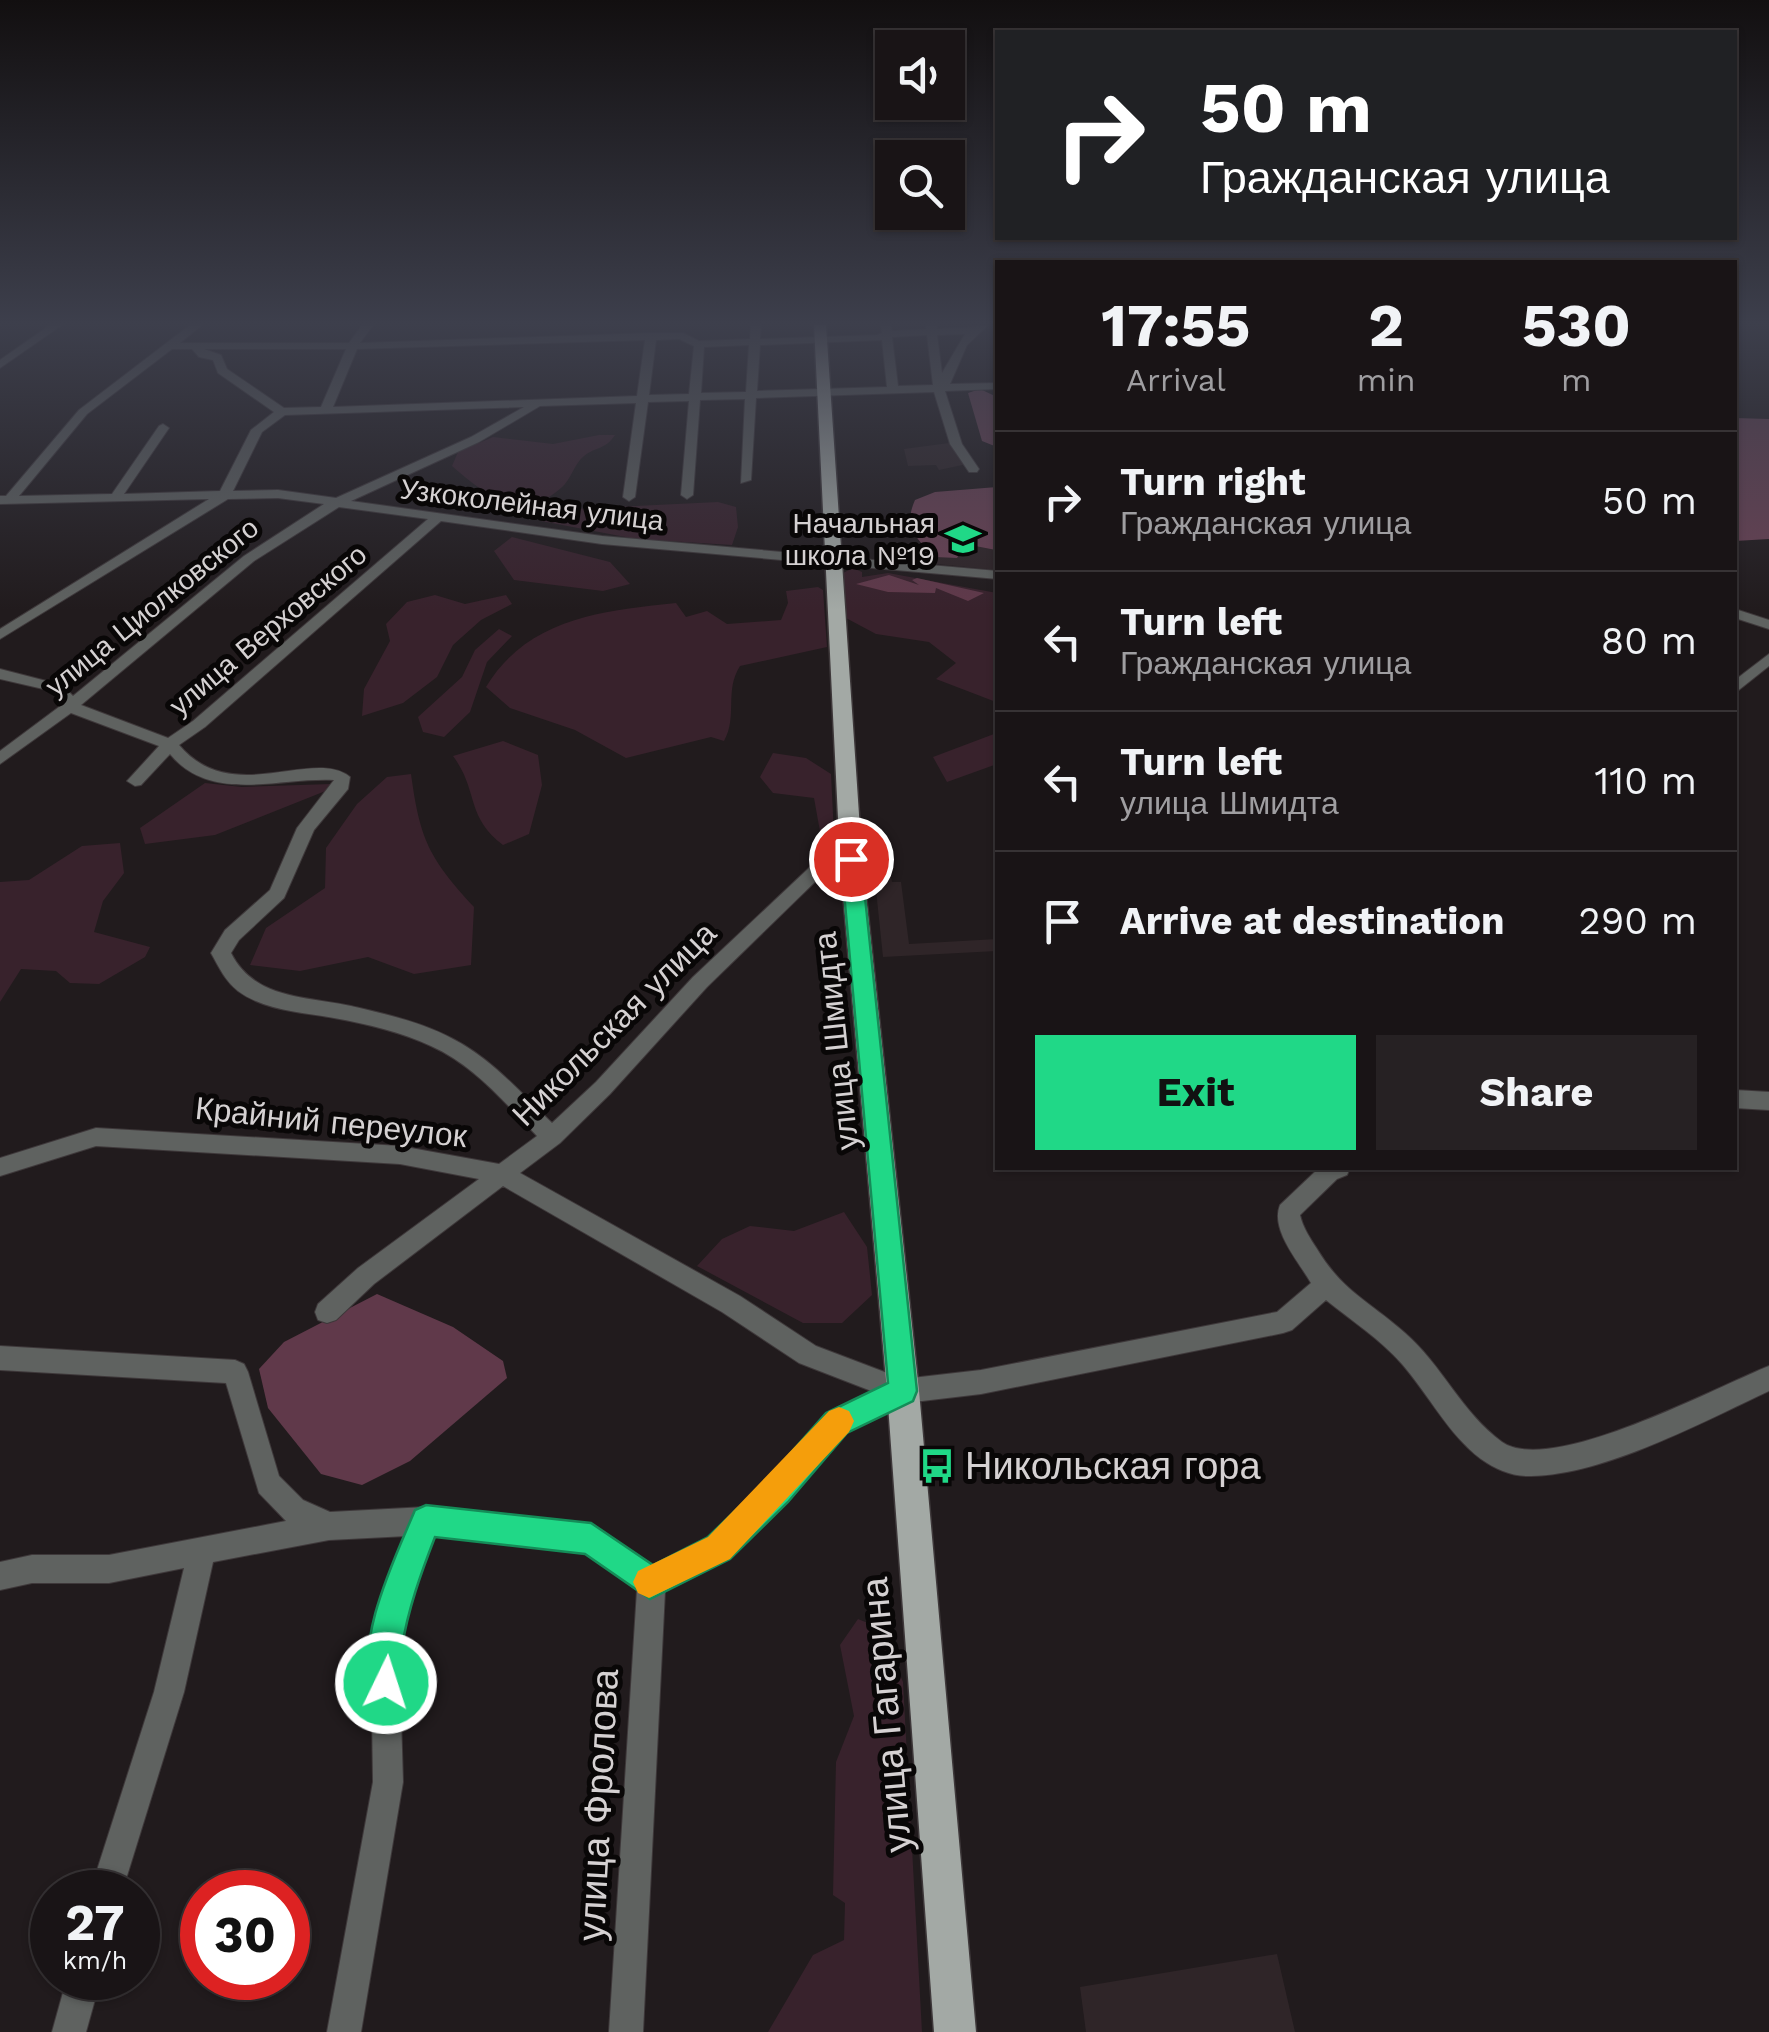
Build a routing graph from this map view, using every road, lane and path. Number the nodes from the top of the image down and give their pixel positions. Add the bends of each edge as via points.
1 (75, 420) edge
2 (271, 420) edge
3 (511, 420) edge
4 (641, 420) edge
5 (692, 420) edge
6 (748, 420) edge
7 (825, 420) edge
8 (950, 420) edge
9 (162, 428) dead end
10 (973, 469) dead end
11 (746, 480) dead end
12 (226, 495) junction
13 (687, 495) dead end
14 (629, 497) dead end
15 (115, 498) junction
16 (4, 500) edge
17 (342, 504) junction
18 (436, 519) junction
19 (830, 562) junction
20 (995, 575) edge
21 (1737, 614) edge
22 (1769, 626) edge
23 (0, 636) edge
24 (1769, 658) edge
25 (0, 674) edge
26 (1737, 686) edge
27 (73, 700) junction
28 (170, 744) junction
29 (0, 760) edge
30 (134, 781) dead end
31 (851, 859) junction
32 (1737, 1099) edge
33 (1769, 1101) edge
34 (552, 1137) junction
35 (0, 1167) edge
36 (1334, 1170) edge
37 (502, 1174) junction
38 (1326, 1284) junction
39 (327, 1312) dead end
40 (0, 1358) edge
41 (1769, 1378) edge
42 (903, 1391) junction
43 (426, 1520) junction
44 (329, 1526) junction
45 (202, 1552) junction
46 (0, 1576) edge
47 (650, 1583) junction
48 (113, 1870) edge
49 (78, 2000) edge
50 (69, 2032) edge
51 (344, 2032) edge
52 (626, 2032) edge
53 (955, 2032) edge

1 - 16 street
2 - 12 street via 257,430
3 - 17 street, улица Циолковского
4 - 14 street
5 - 13 street
6 - 11 street
7 - 19 main road, улица Шмидта
8 - 10 street
9 - 15 street
12 - 15 street, Узкоколейная улица
12 - 17 street, Узкоколейная улица via 278,494
12 - 23 street
15 - 16 street, Узкоколейная улица
17 - 18 street, Узкоколейная улица
17 - 27 street, улица Циолковского via 286,532
18 - 19 street, Узкоколейная улица
18 - 28 street, улица Верховского
19 - 20 street, Узкоколейная улица
19 - 31 main road, улица Шмидта
21 - 22 street
24 - 26 street
25 - 27 street via 57,688
27 - 28 street via 78,711
27 - 29 street, улица Циолковского
28 - 30 street, улица Верховского
28 - 34 street via 184,762 216,777 342,777 306,828 278,893 221,954 238,981 272,1000 350,1014 446,1044 478,1065
31 - 34 street, Никольская улица via 816,871
31 - 42 main road, улица Шмидта
32 - 33 street
34 - 37 street, Никольская улица
35 - 37 street, Крайний переулок via 96,1137 400,1155
36 - 38 street via 1288,1212 1290,1228
37 - 39 street, Никольская улица
37 - 42 street, Крайний переулок via 808,1354
38 - 41 street via 1401,1345 1482,1442 1508,1461 1548,1466 1596,1451
38 - 42 street via 1283,1322 981,1382
40 - 44 street via 235,1372 268,1484 293,1510
42 - 47 street via 836,1423 719,1548
42 - 53 main road, улица Гагарина
43 - 44 street
43 - 47 street via 591,1539
43 - 51 street via 385,1650 388,1782
44 - 45 street
45 - 46 street via 109,1569
45 - 48 street via 170,1692
47 - 52 street, улица Фролова
49 - 50 street

